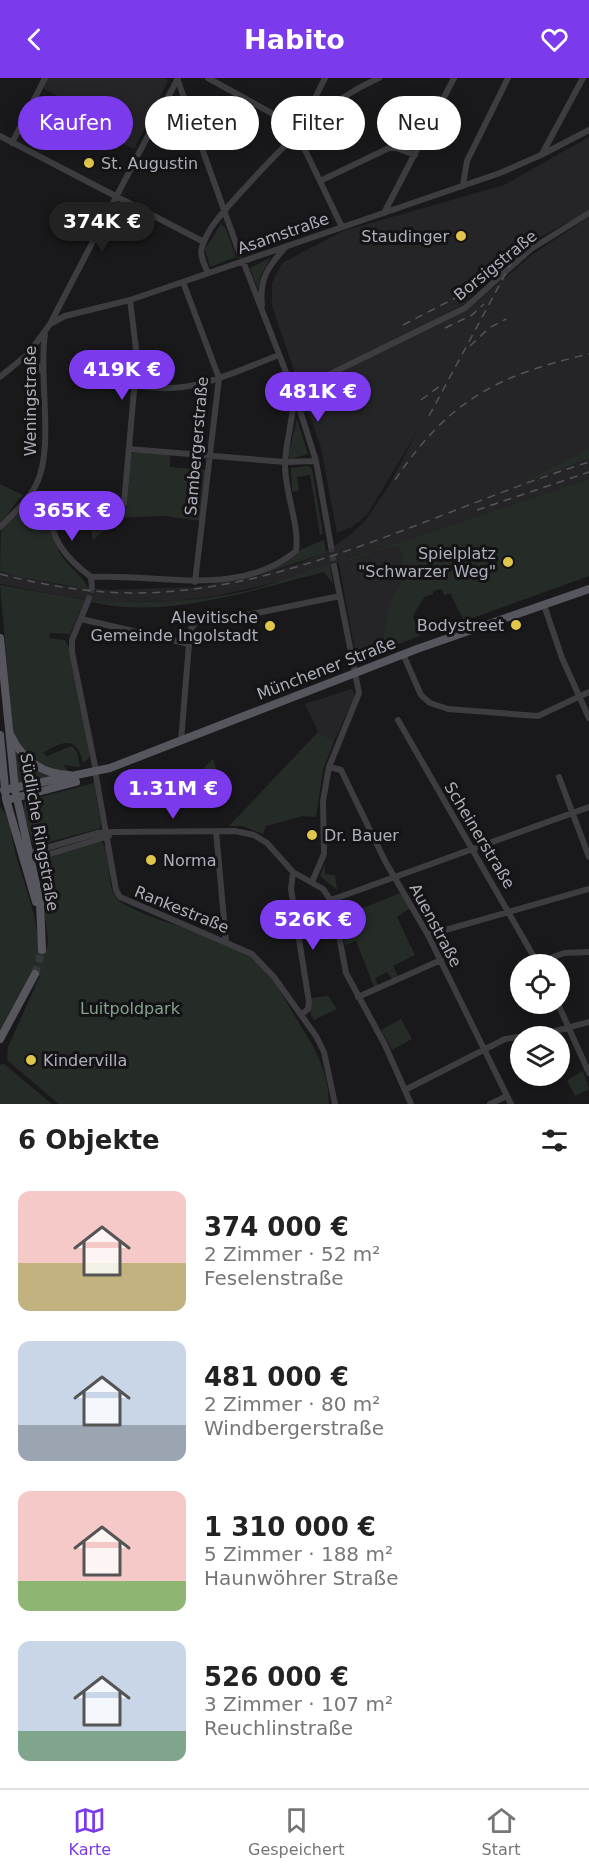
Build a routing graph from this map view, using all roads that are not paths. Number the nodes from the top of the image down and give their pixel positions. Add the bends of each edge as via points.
1 (45, 78) edge
2 (178, 78) edge
3 (208, 78) edge
4 (325, 78) edge
5 (379, 78) edge
6 (454, 78) edge
7 (508, 78) edge
8 (583, 78) edge
9 (316, 96) edge
10 (346, 96) edge
11 (271, 113) edge
12 (589, 130) edge
13 (0, 136) edge
14 (12, 143) junction
15 (280, 150) edge
16 (307, 150) edge
17 (415, 155) junction
18 (541, 155) junction
19 (322, 180) junction
20 (464, 185) junction
21 (117, 197) junction
22 (223, 212) junction
23 (384, 213) junction
24 (589, 213) edge
25 (342, 227) junction
26 (204, 242) junction
27 (287, 246) junction
28 (241, 258) junction
29 (208, 273) junction
30 (183, 282) junction
31 (65, 297) junction
32 (130, 300) junction
33 (263, 315) junction
34 (64, 316) junction
35 (50, 324) junction
36 (45, 333) junction
37 (28, 354) junction
38 (279, 355) junction
39 (42, 372) junction
40 (0, 377) edge
41 (219, 378) junction
42 (318, 380) dead end
43 (136, 385) junction
44 (294, 393) junction
45 (129, 448) junction
46 (212, 456) junction
47 (316, 461) junction
48 (285, 462) junction
49 (31, 493) junction
50 (54, 502) junction
51 (0, 526) edge
52 (331, 546) tunnel mouth
53 (334, 566) tunnel mouth
54 (91, 577) junction
55 (195, 582) junction
56 (92, 587) tunnel mouth
57 (589, 589) edge
58 (340, 596) junction
59 (88, 602) tunnel mouth
60 (544, 605) junction
61 (81, 619) junction
62 (0, 638) edge
63 (189, 644) junction
64 (403, 654) junction
65 (356, 673) junction
66 (589, 692) edge
67 (579, 697) junction
68 (589, 718) edge
69 (398, 720) dead end
70 (0, 724) edge
71 (4, 733) edge
72 (181, 741) junction
73 (329, 767) junction
74 (96, 773) junction
75 (83, 775) junction
76 (559, 777) dead end
77 (7, 794) edge
78 (589, 807) edge
79 (574, 812) junction
80 (216, 831) junction
81 (107, 834) junction
82 (473, 847) junction
83 (589, 857) edge
84 (28, 860) junction
85 (293, 872) junction
86 (393, 876) junction
87 (312, 882) junction
88 (589, 889) edge
89 (331, 900) junction
90 (510, 912) junction
91 (428, 935) junction
92 (226, 942) junction
93 (42, 950) tunnel mouth
94 (589, 952) edge
95 (532, 954) edge
96 (562, 954) edge
97 (441, 960) junction
98 (35, 974) tunnel mouth
99 (358, 997) junction
100 (302, 1014) junction
101 (589, 1022) edge
102 (570, 1027) joint
103 (510, 1038) edge
104 (0, 1039) edge
105 (484, 1049) junction
106 (589, 1072) edge
107 (405, 1090) junction
108 (507, 1096) junction
109 (335, 1104) edge
110 (411, 1104) edge
111 (490, 1104) edge
112 (511, 1104) edge

1 - 14 street
2 - 21 street
2 - 22 street
3 - 11 street
4 - 9 street
5 - 10 street
6 - 17 street
7 - 20 street via 467,161
8 - 18 street
12 - 18 street, Asamstraße
13 - 14 street
14 - 21 street
15 - 22 street
16 - 19 street
17 - 19 street via 389,148
17 - 23 street
18 - 20 street, Asamstraße
19 - 25 street
20 - 23 street, Asamstraße
21 - 26 street
21 - 31 street
22 - 26 street
22 - 28 street
23 - 25 street, Asamstraße
24 - 42 street, Borsigstraße via 531,249 465,308
25 - 27 street, Asamstraße
26 - 29 street via 202,256
27 - 28 street, Asamstraße
27 - 33 street via 266,271 261,290
28 - 29 street, Asamstraße
28 - 33 street
29 - 30 street, Asamstraße
30 - 32 street, Asamstraße
30 - 41 street, Sambergerstraße
31 - 34 street
31 - 35 street
32 - 34 street, Asamstraße
32 - 43 street via 137,342
33 - 38 street
34 - 35 street, Asamstraße
35 - 36 street
36 - 37 street
36 - 39 street, Weningstraße
37 - 39 street
37 - 40 street
38 - 41 street
38 - 44 street
39 - 49 street, Weningstraße via 45,454
41 - 43 street via 173,390
41 - 46 street, Sambergerstraße
43 - 45 street
44 - 47 street
44 - 48 street
45 - 46 street
45 - 50 street via 124,504
46 - 48 street
46 - 55 street, Sambergerstraße
47 - 48 street
47 - 52 street
48 - 55 street via 296,550 253,572
49 - 50 street
49 - 51 street, Weningstraße
50 - 54 street via 52,525 56,539 72,561
53 - 58 street
54 - 55 street
54 - 56 street
57 - 60 main road, Münchener Straße
58 - 63 street via 196,622
58 - 65 street
59 - 61 street
60 - 64 main road, Münchener Straße
60 - 67 street
61 - 63 street
61 - 74 street via 72,640 72,652
62 - 71 main road, Südliche Ringstraße
63 - 72 street
64 - 65 main road, Münchener Straße
64 - 67 street via 417,689 441,708 532,717
65 - 72 main road, Münchener Straße
65 - 73 street via 359,693
66 - 67 street
67 - 68 street
69 - 82 street, Scheinerstraße
70 - 77 main road
71 - 75 main road via 32,764 59,774
71 - 77 main road, Südliche Ringstraße
72 - 74 main road, Münchener Straße
73 - 86 street, Auenstraße via 341,771
73 - 87 street via 323,801 324,854
74 - 75 main road, Münchener Straße
74 - 77 main road, Münchener Straße
74 - 81 street, Rankestraße
75 - 77 main road, Münchener Straße
76 - 79 street
77 - 84 main road, Südliche Ringstraße
78 - 79 street
79 - 82 street
79 - 83 street
80 - 81 street
80 - 85 street via 257,836
80 - 92 street
81 - 84 street
81 - 92 street, Rankestraße via 120,897
82 - 86 street
82 - 90 street, Scheinerstraße
84 - 93 main road, Südliche Ringstraße via 40,902
85 - 87 street
85 - 100 street via 291,889 309,1002
86 - 89 street
86 - 91 street, Auenstraße
87 - 89 street via 326,891
88 - 90 street
89 - 99 street via 341,957
90 - 91 street
90 - 95 street, Scheinerstraße
91 - 97 street, Auenstraße
92 - 100 street, Rankestraße via 252,954
94 - 96 street
97 - 99 street
97 - 105 street, Auenstraße
98 - 104 main road
99 - 107 street
100 - 109 street, Rankestraße via 324,1052
101 - 102 street
102 - 106 street
103 - 105 street
105 - 107 street
105 - 108 street, Auenstraße
107 - 110 street
108 - 111 street
108 - 112 street, Auenstraße

